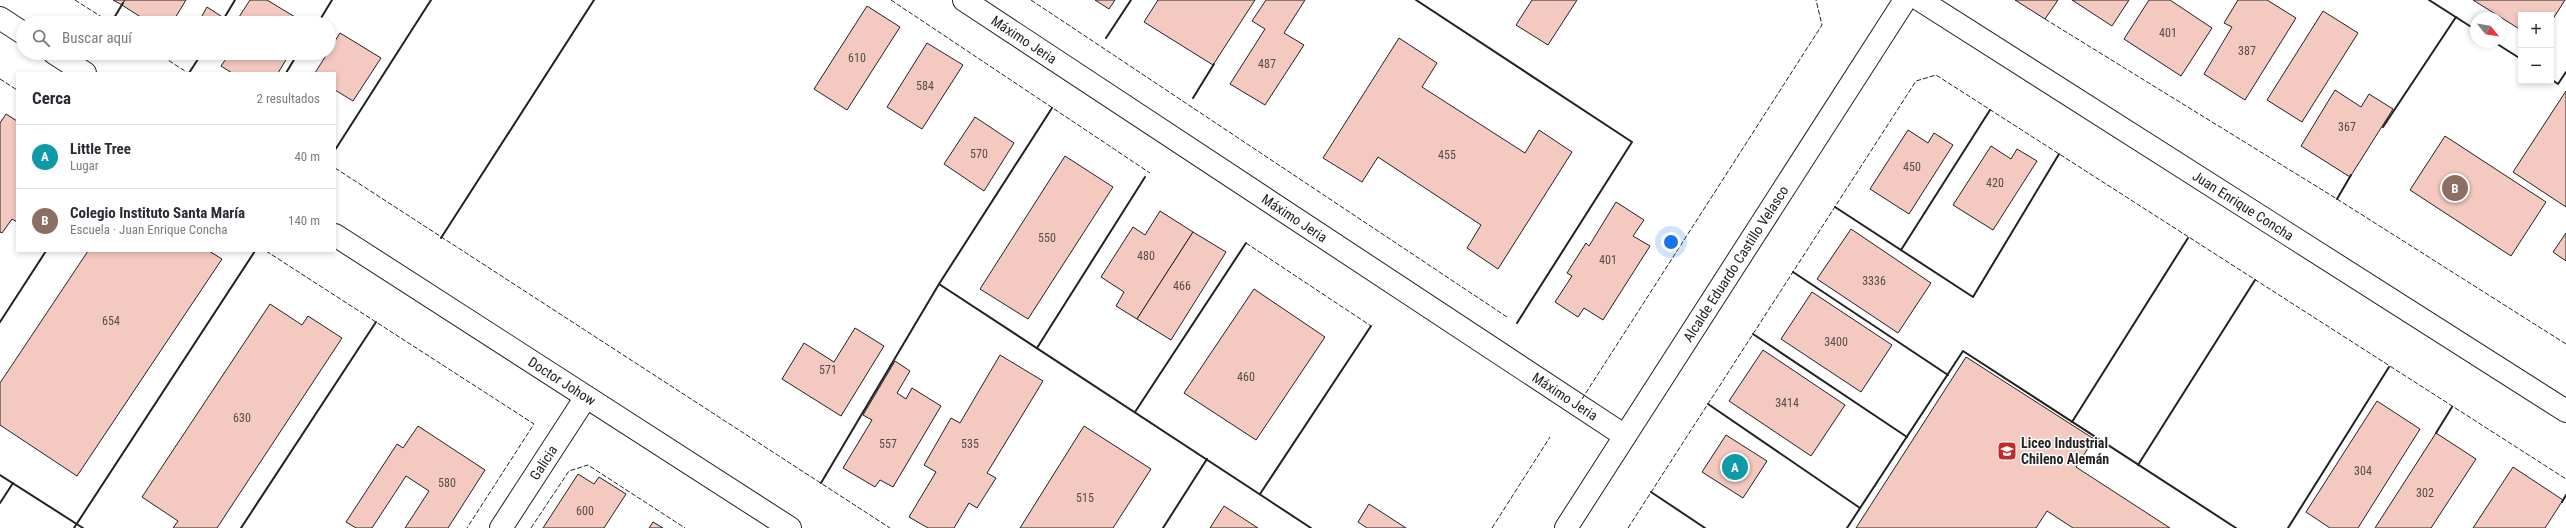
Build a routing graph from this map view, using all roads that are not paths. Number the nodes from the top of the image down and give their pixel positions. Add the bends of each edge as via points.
1 (964, 0) edge
2 (1905, 0) edge
3 (1920, 0) edge
4 (0, 18) edge
5 (16, 28) edge
6 (65, 60) edge
7 (83, 72) edge
8 (336, 236) edge
9 (586, 397) junction
10 (2566, 411) edge
11 (1625, 436) junction
12 (501, 528) edge
13 (790, 528) edge
14 (1566, 528) edge

1 - 11 street, Máximo Jeria
2 - 11 street, Alcalde Eduardo Castillo Velasco
3 - 10 street, Juan Enrique Concha
4 - 5 street
6 - 7 street
8 - 9 street, Doctor Johow
9 - 12 street, Galicia
9 - 13 street, Doctor Johow
11 - 14 street, Alcalde Eduardo Castillo Velasco

